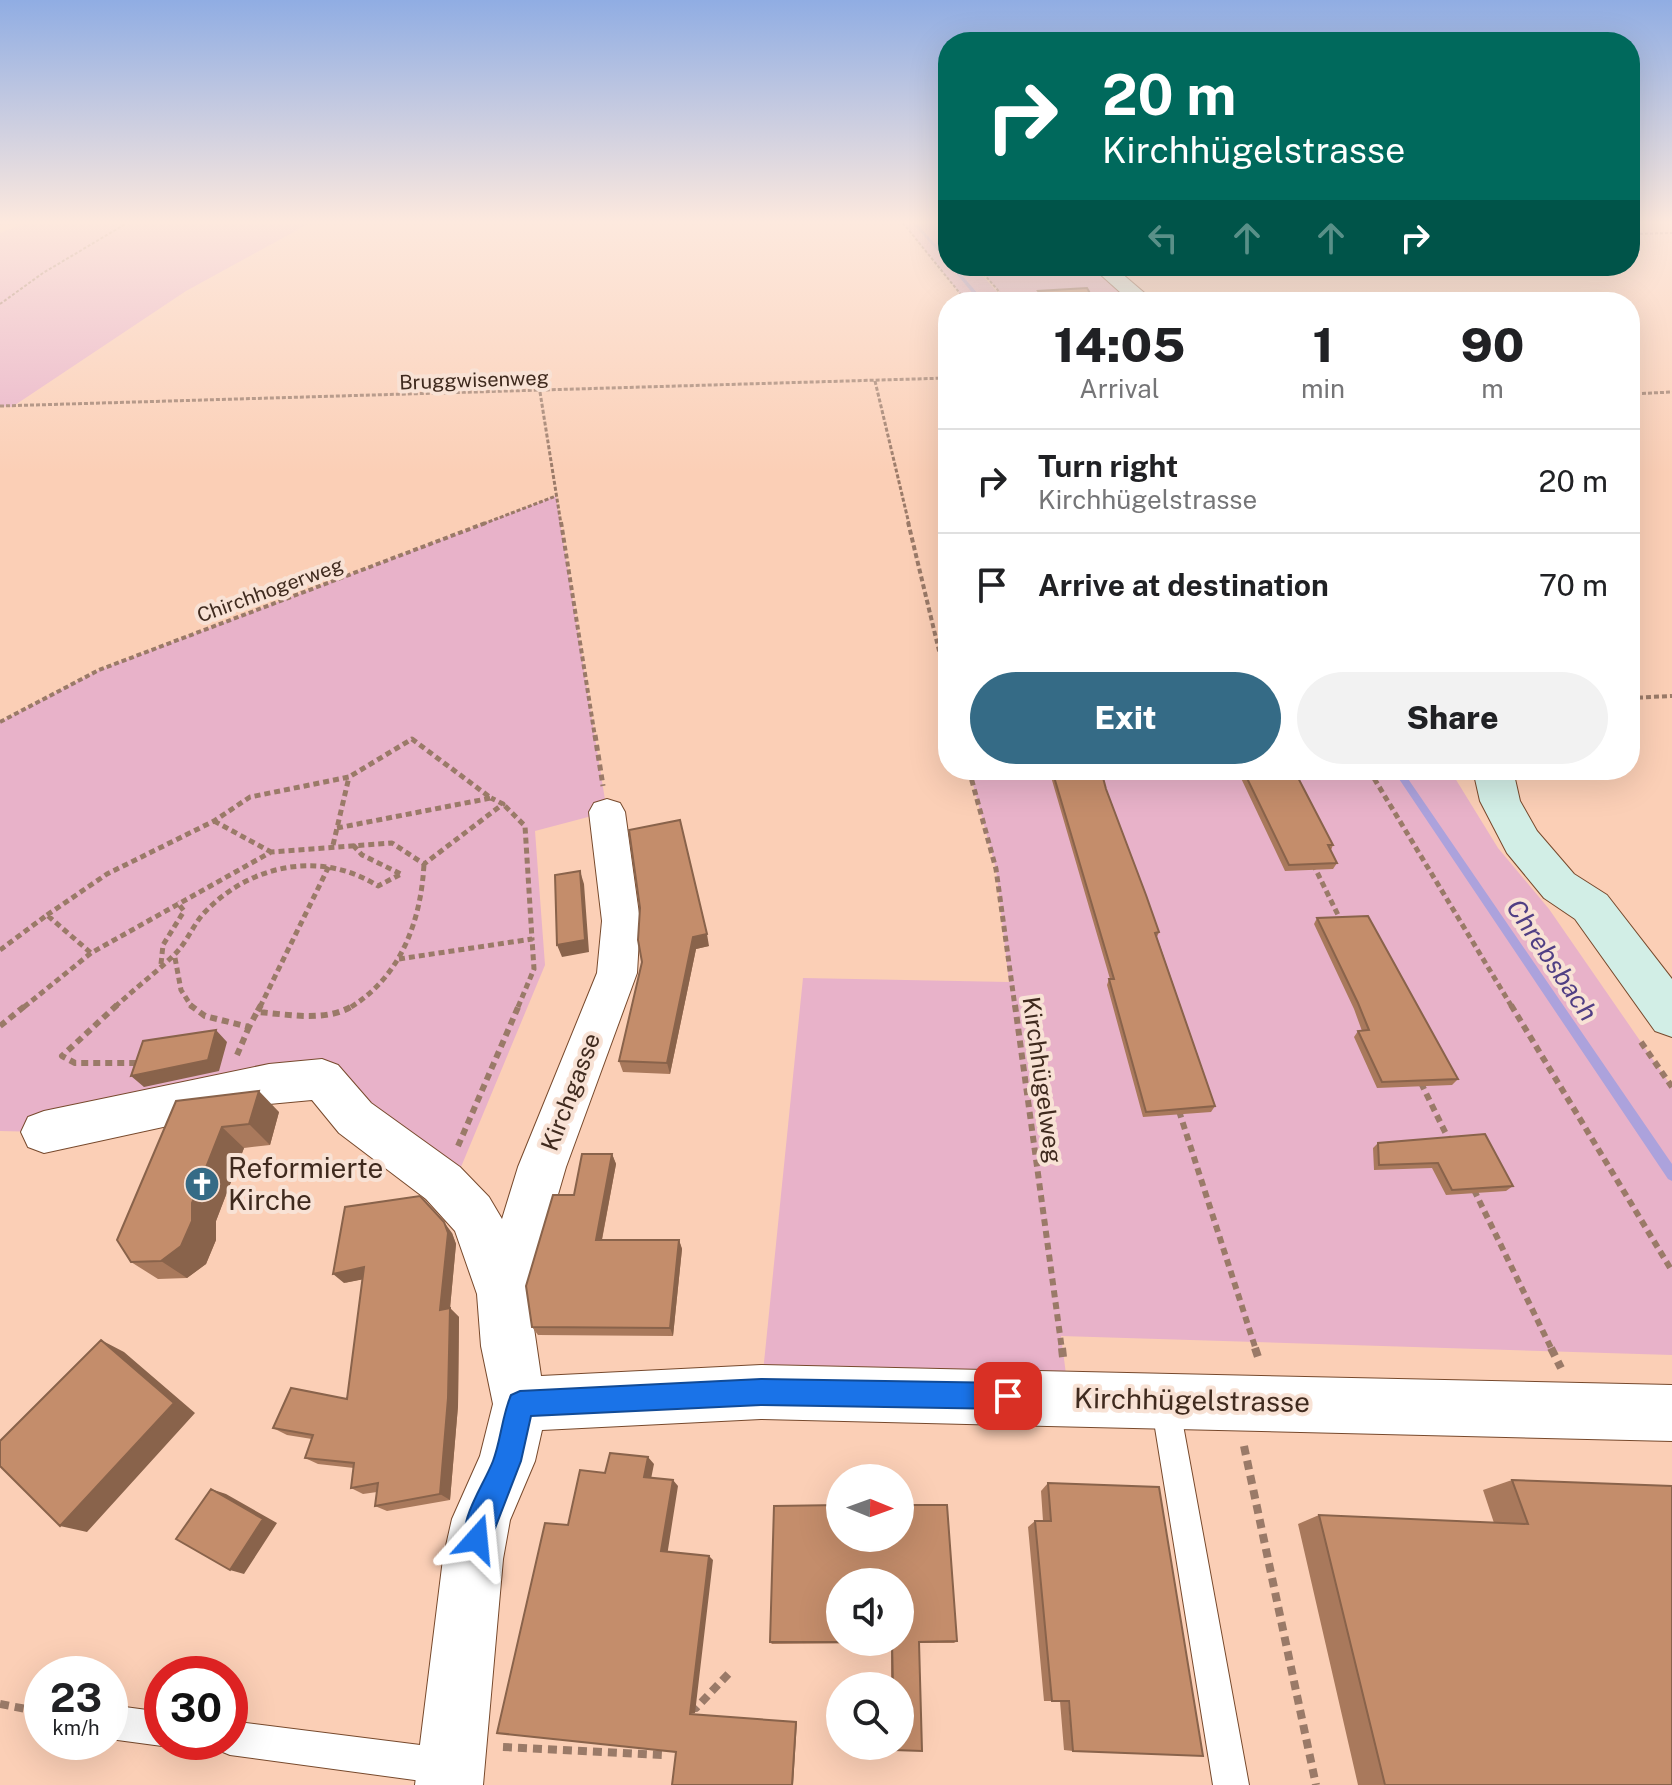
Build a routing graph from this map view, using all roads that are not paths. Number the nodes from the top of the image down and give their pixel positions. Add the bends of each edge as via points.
1 (1497, 780) edge
2 (607, 812) road end
3 (1672, 1016) edge
4 (44, 1132) dead end
5 (503, 1294) junction
6 (1164, 1399) junction
7 (520, 1404) junction
8 (1672, 1413) edge
9 (248, 1741) edge
10 (450, 1776) edge
11 (1231, 1785) edge

1 - 3 main road via 1500,801 1522,842 1559,886 1591,907
2 - 5 street, Kirchgasse via 621,921 617,973 542,1167
4 - 5 street via 269,1084 322,1079 355,1118 443,1183 472,1214
5 - 7 street, Kirchgasse
6 - 7 street, Kirchhügelstrasse via 761,1392
6 - 8 street, Kirchhügelstrasse
6 - 11 lane
7 - 10 street, Kirchgasse via 507,1461 481,1519 473,1559
9 - 10 lane

